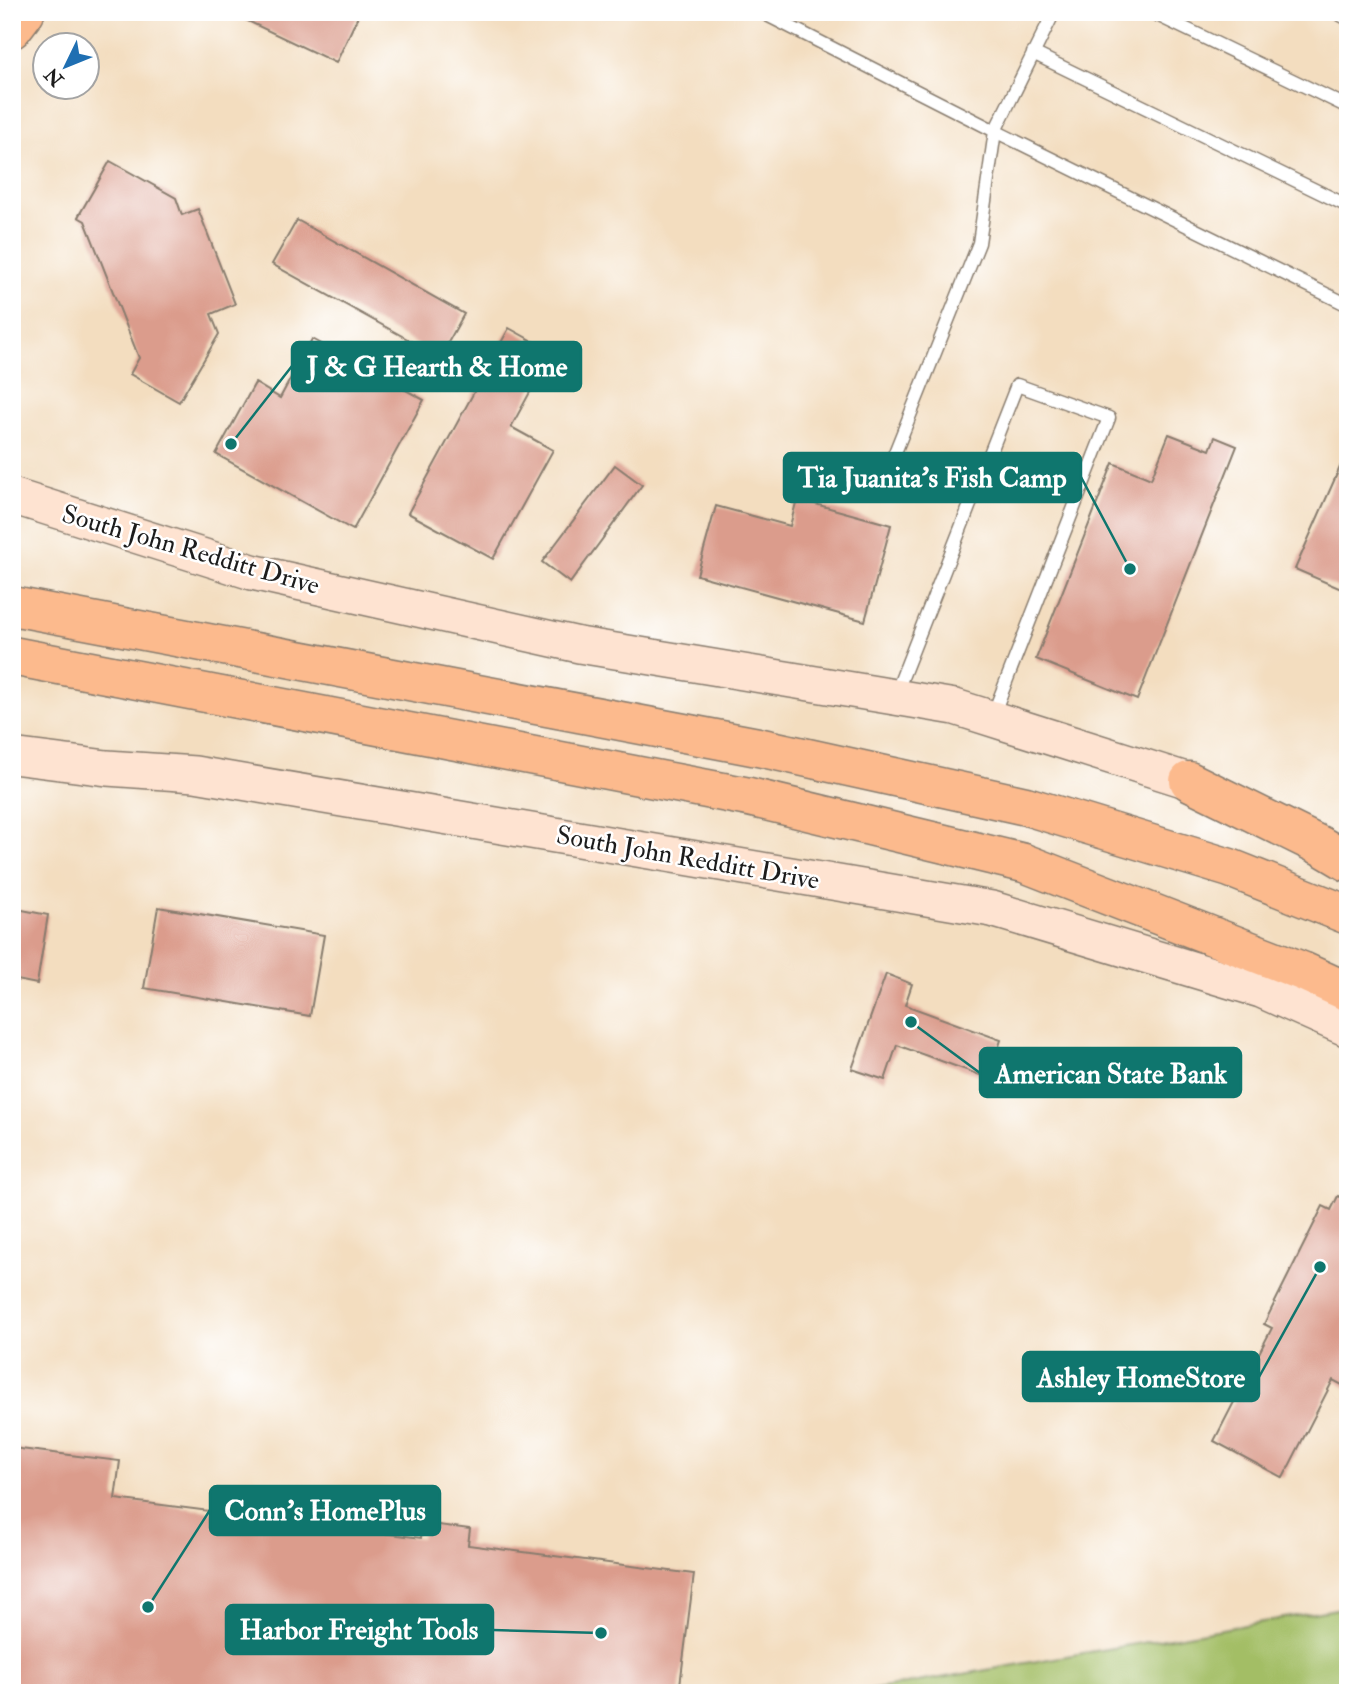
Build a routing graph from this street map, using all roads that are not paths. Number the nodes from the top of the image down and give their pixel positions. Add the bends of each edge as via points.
1 (25, 12) edge
2 (761, 12) edge
3 (1054, 12) edge
4 (1150, 12) edge
5 (1335, 12) edge
6 (1348, 19) edge
7 (12, 29) edge
8 (1033, 53) junction
9 (1348, 107) edge
10 (995, 131) junction
11 (1348, 206) edge
12 (1348, 305) edge
13 (890, 465) dead end
14 (12, 496) edge
15 (12, 606) edge
16 (12, 656) edge
17 (895, 697) junction
18 (992, 719) junction
19 (12, 756) edge
20 (1189, 781) joint
21 (1348, 862) edge
22 (1348, 915) edge
23 (1348, 992) edge
24 (1348, 1029) edge

1 - 7 highway
2 - 10 lane
3 - 8 lane
4 - 9 lane
5 - 6 lane
8 - 10 lane
8 - 11 lane
10 - 12 lane
10 - 13 lane via 979,243
14 - 17 main road, South John Redditt Drive via 265,575 579,645
15 - 22 highway via 758,747 1026,806 1230,868
16 - 23 highway via 749,797 1024,863
17 - 18 main road, South John Redditt Drive via 955,707
17 - 18 lane via 1017,385 1109,418
18 - 20 main road, South John Redditt Drive
19 - 24 main road, South John Redditt Drive via 195,774 992,909 1261,990
20 - 21 highway

